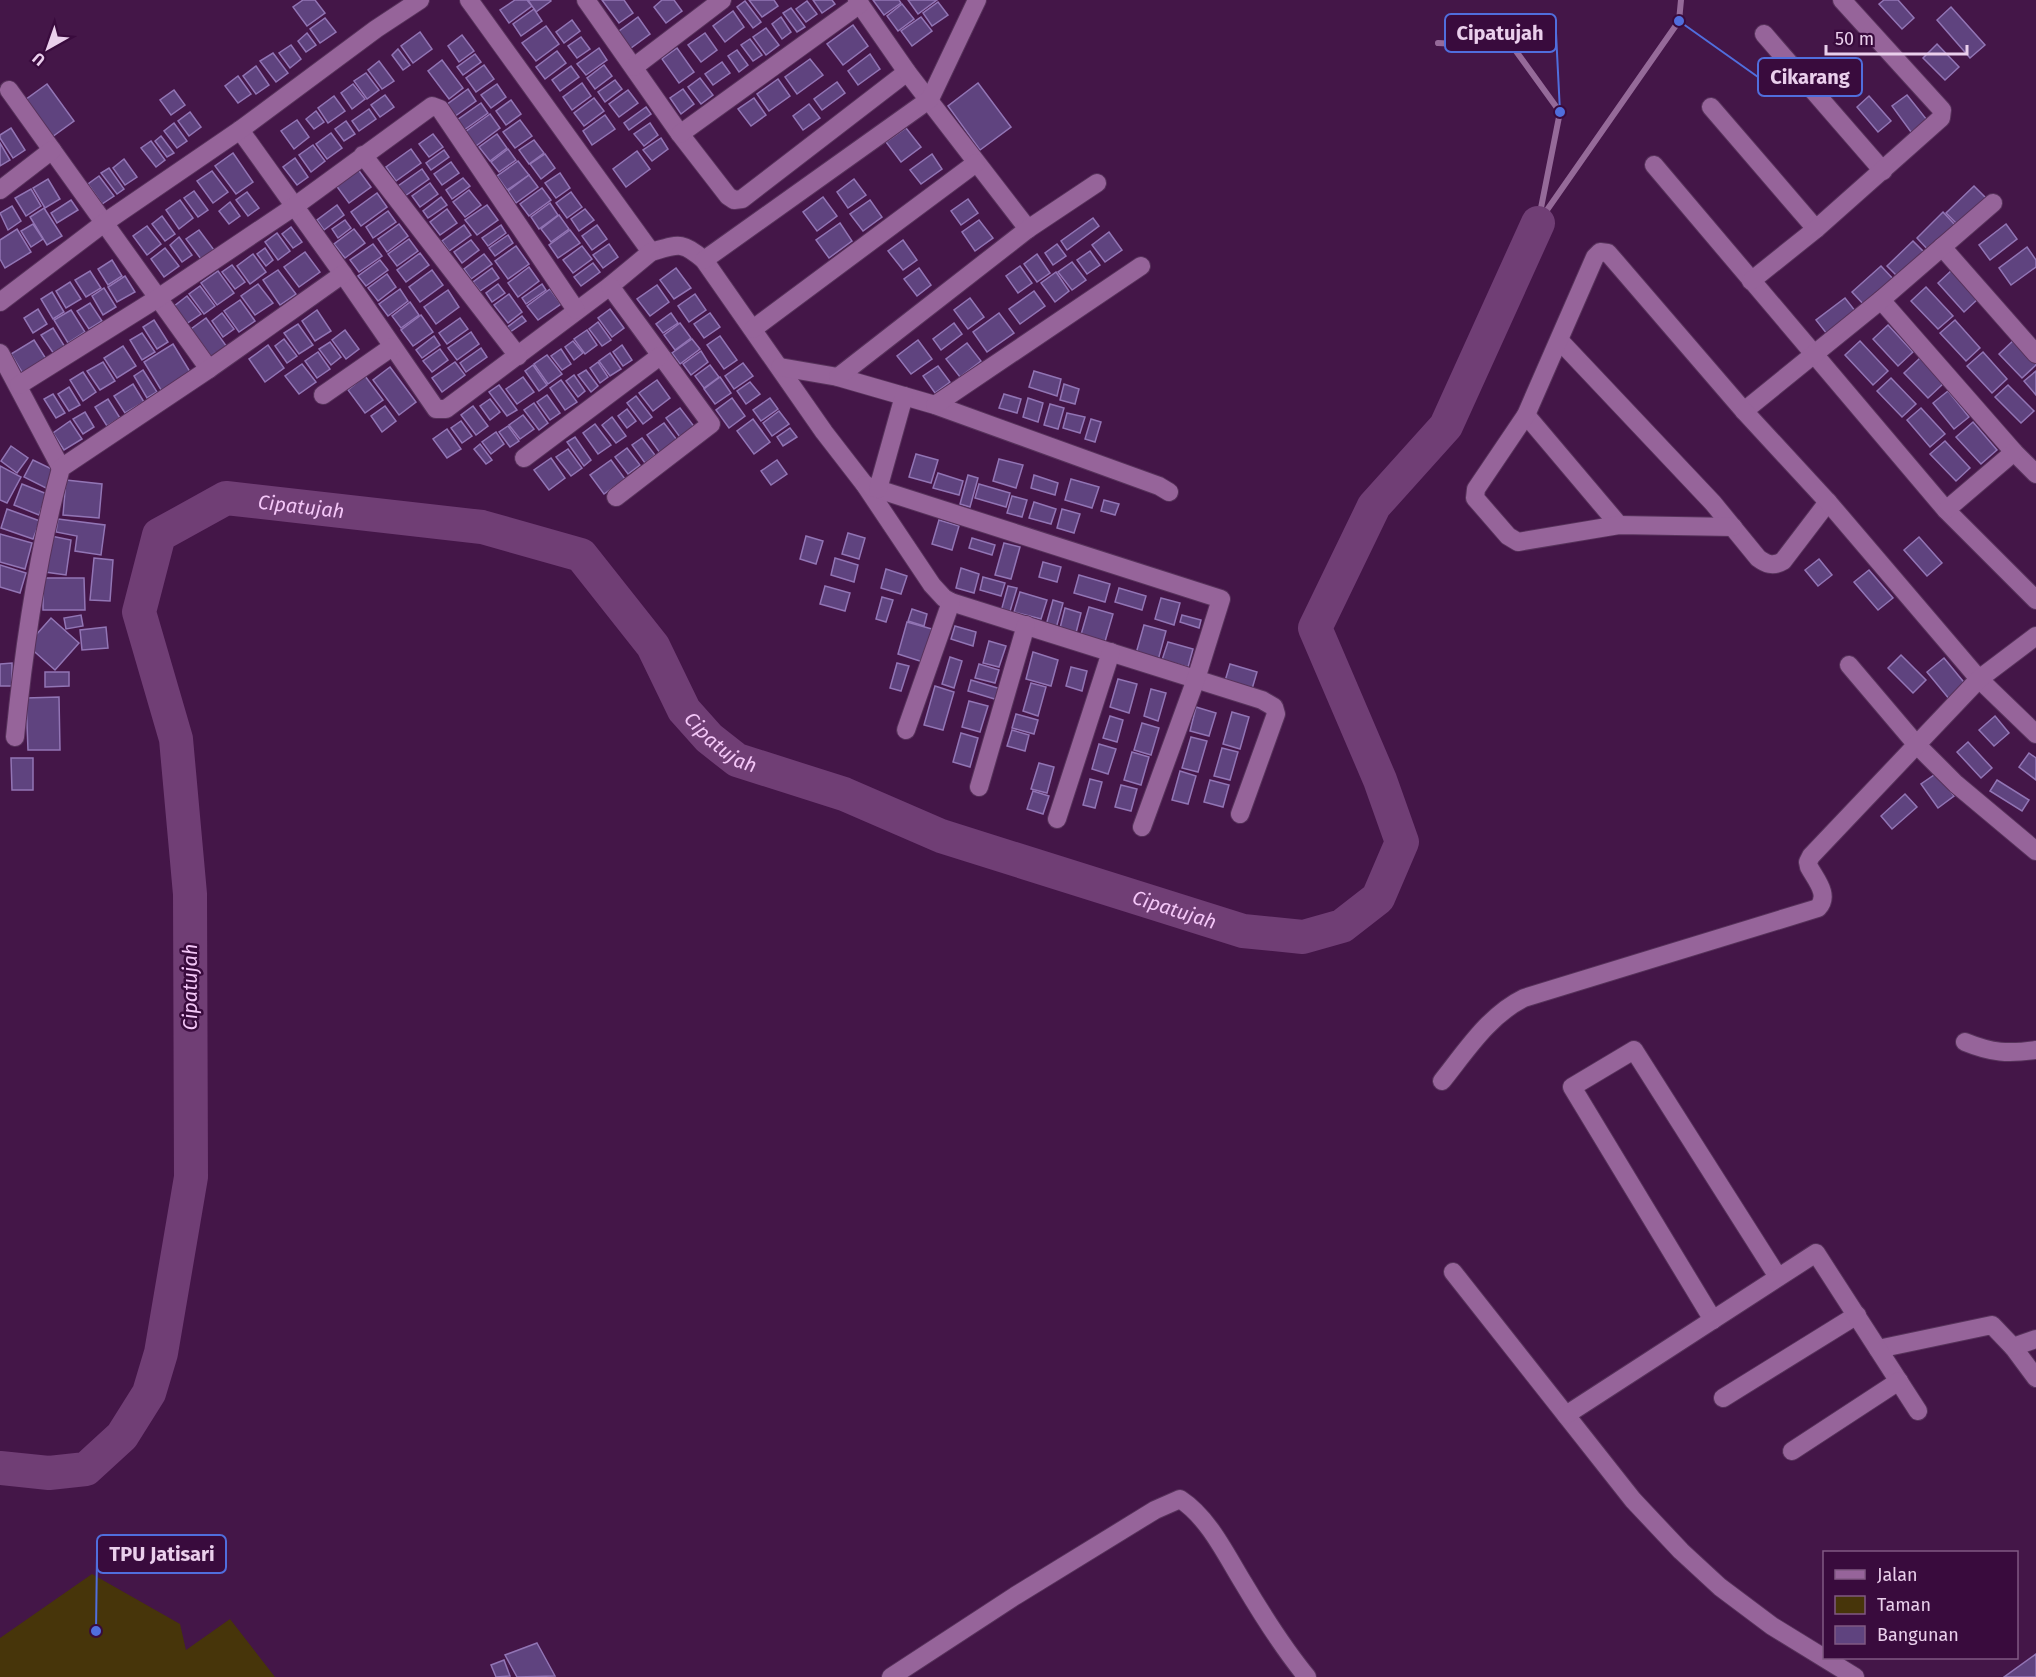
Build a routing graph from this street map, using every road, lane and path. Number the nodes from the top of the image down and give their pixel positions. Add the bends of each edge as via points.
1 (420, 0) edge
2 (469, 0) edge
3 (586, 0) edge
4 (722, 0) edge
5 (1842, 0) edge
6 (858, 2) edge
7 (970, 4) edge
8 (1764, 34) dead end
9 (634, 67) junction
10 (908, 72) junction
11 (9, 90) dead end
12 (930, 99) junction
13 (1711, 107) dead end
14 (240, 130) junction
15 (680, 134) junction
16 (52, 150) junction
17 (363, 155) junction
18 (976, 163) junction
19 (1654, 165) dead end
20 (1883, 171) junction
21 (1097, 183) dead end
22 (0, 190) edge
23 (1993, 203) dead end
24 (295, 206) junction
25 (104, 223) junction
26 (1816, 229) junction
27 (1028, 230) junction
28 (1942, 247) junction
29 (651, 252) junction
30 (704, 260) junction
31 (1141, 266) dead end
32 (343, 274) junction
33 (1751, 281) junction
34 (610, 286) junction
35 (158, 298) junction
36 (1881, 300) junction
37 (0, 302) edge
38 (576, 310) junction
39 (753, 329) junction
40 (1560, 341) junction
41 (392, 346) junction
42 (0, 353) edge
43 (1814, 354) junction
44 (2036, 354) edge
45 (518, 356) junction
46 (660, 356) junction
47 (780, 367) junction
48 (209, 369) junction
49 (838, 377) junction
50 (19, 385) junction
51 (323, 395) dead end
52 (904, 396) junction
53 (935, 405) junction
54 (1744, 411) junction
55 (1526, 415) junction
56 (2014, 452) junction
57 (524, 458) dead end
58 (61, 468) junction
59 (2036, 474) edge
60 (872, 487) junction
61 (1169, 492) dead end
62 (616, 497) dead end
63 (1828, 502) junction
64 (1946, 510) junction
65 (1619, 525) junction
66 (1733, 527) junction
67 (2036, 600) edge
68 (951, 602) junction
69 (1026, 626) junction
70 (2036, 636) edge
71 (1111, 652) junction
72 (1849, 665) dead end
73 (1196, 679) junction
74 (1979, 680) junction
75 (906, 730) dead end
76 (2036, 734) edge
77 (15, 737) dead end
78 (1916, 744) junction
79 (979, 788) dead end
80 (1240, 814) dead end
81 (1058, 819) dead end
82 (1142, 827) dead end
83 (2036, 851) edge
84 (1965, 1042) dead end
85 (2036, 1050) edge
86 (1442, 1081) dead end
87 (1453, 1272) dead end
88 (1778, 1277) junction
89 (1857, 1316) junction
90 (1713, 1320) junction
91 (2036, 1339) edge
92 (2013, 1347) junction
93 (1878, 1349) junction
94 (2036, 1378) edge
95 (1899, 1381) junction
96 (1723, 1398) dead end
97 (1918, 1411) dead end
98 (1566, 1415) junction
99 (1792, 1450) dead end
100 (1823, 1657) edge
101 (1826, 1659) edge
102 (891, 1677) edge
103 (1307, 1677) edge
104 (1856, 1677) edge

1 - 14 street
2 - 29 street
3 - 9 street
4 - 9 street
5 - 20 street via 1942,110 1938,123
6 - 10 street
6 - 15 street
7 - 12 street
8 - 20 street
9 - 15 street
10 - 12 street
10 - 15 street via 738,200 728,196
11 - 16 street
12 - 18 street
12 - 30 street
13 - 26 street
14 - 24 street
14 - 25 street
16 - 22 street
16 - 25 street
17 - 24 street
17 - 38 street via 436,106
17 - 45 street
18 - 27 street
18 - 39 street
19 - 33 street
20 - 26 street
21 - 27 street
23 - 28 street
24 - 32 street
24 - 35 street
25 - 35 street
25 - 37 street
26 - 33 street
27 - 49 street
28 - 36 street
28 - 44 street
29 - 30 street via 682,245
29 - 34 street
30 - 39 street
31 - 53 street
32 - 41 street
32 - 48 street
33 - 43 street
34 - 38 street
34 - 46 street
35 - 48 street
35 - 50 street
36 - 43 street
36 - 56 street
38 - 45 street
39 - 47 street
40 - 54 street via 1595,257 1605,252
40 - 55 street
40 - 66 street
41 - 45 street via 432,407 438,410 446,409
41 - 51 street
42 - 50 street
43 - 54 street
43 - 64 street
46 - 57 street
46 - 62 street via 711,424
47 - 49 street
47 - 60 street via 824,432
48 - 58 street
49 - 52 street
50 - 58 street
52 - 53 street
52 - 60 street
53 - 61 street
54 - 63 street
55 - 65 street
55 - 65 street via 1476,489 1475,498 1518,542
56 - 59 street
56 - 64 street
58 - 77 street via 37,574
60 - 68 street via 932,585
60 - 73 street via 1221,599
63 - 66 street via 1790,554 1777,564 1770,565 1758,558
63 - 74 street
64 - 67 street
65 - 66 street
68 - 69 street
68 - 75 street
69 - 71 street
69 - 79 street
70 - 74 street
71 - 73 street
71 - 81 street
72 - 78 street
73 - 80 street via 1262,700 1276,710
73 - 82 street
74 - 76 street
74 - 78 street
78 - 83 street via 1956,784
78 - 86 street via 1810,858 1809,867 1824,895 1818,908 1524,998 1491,1021
84 - 85 street via 1997,1053
87 - 98 street
88 - 89 street via 1816,1252
88 - 90 street
88 - 90 street via 1634,1050 1572,1087
89 - 93 street
89 - 96 street
90 - 98 street
91 - 92 street
92 - 93 street via 1992,1325
92 - 94 street
93 - 95 street
95 - 97 street
95 - 99 street
98 - 100 street via 1633,1500 1681,1551 1772,1626
101 - 104 street
102 - 103 street via 1015,1596 1155,1510 1180,1499 1194,1508

